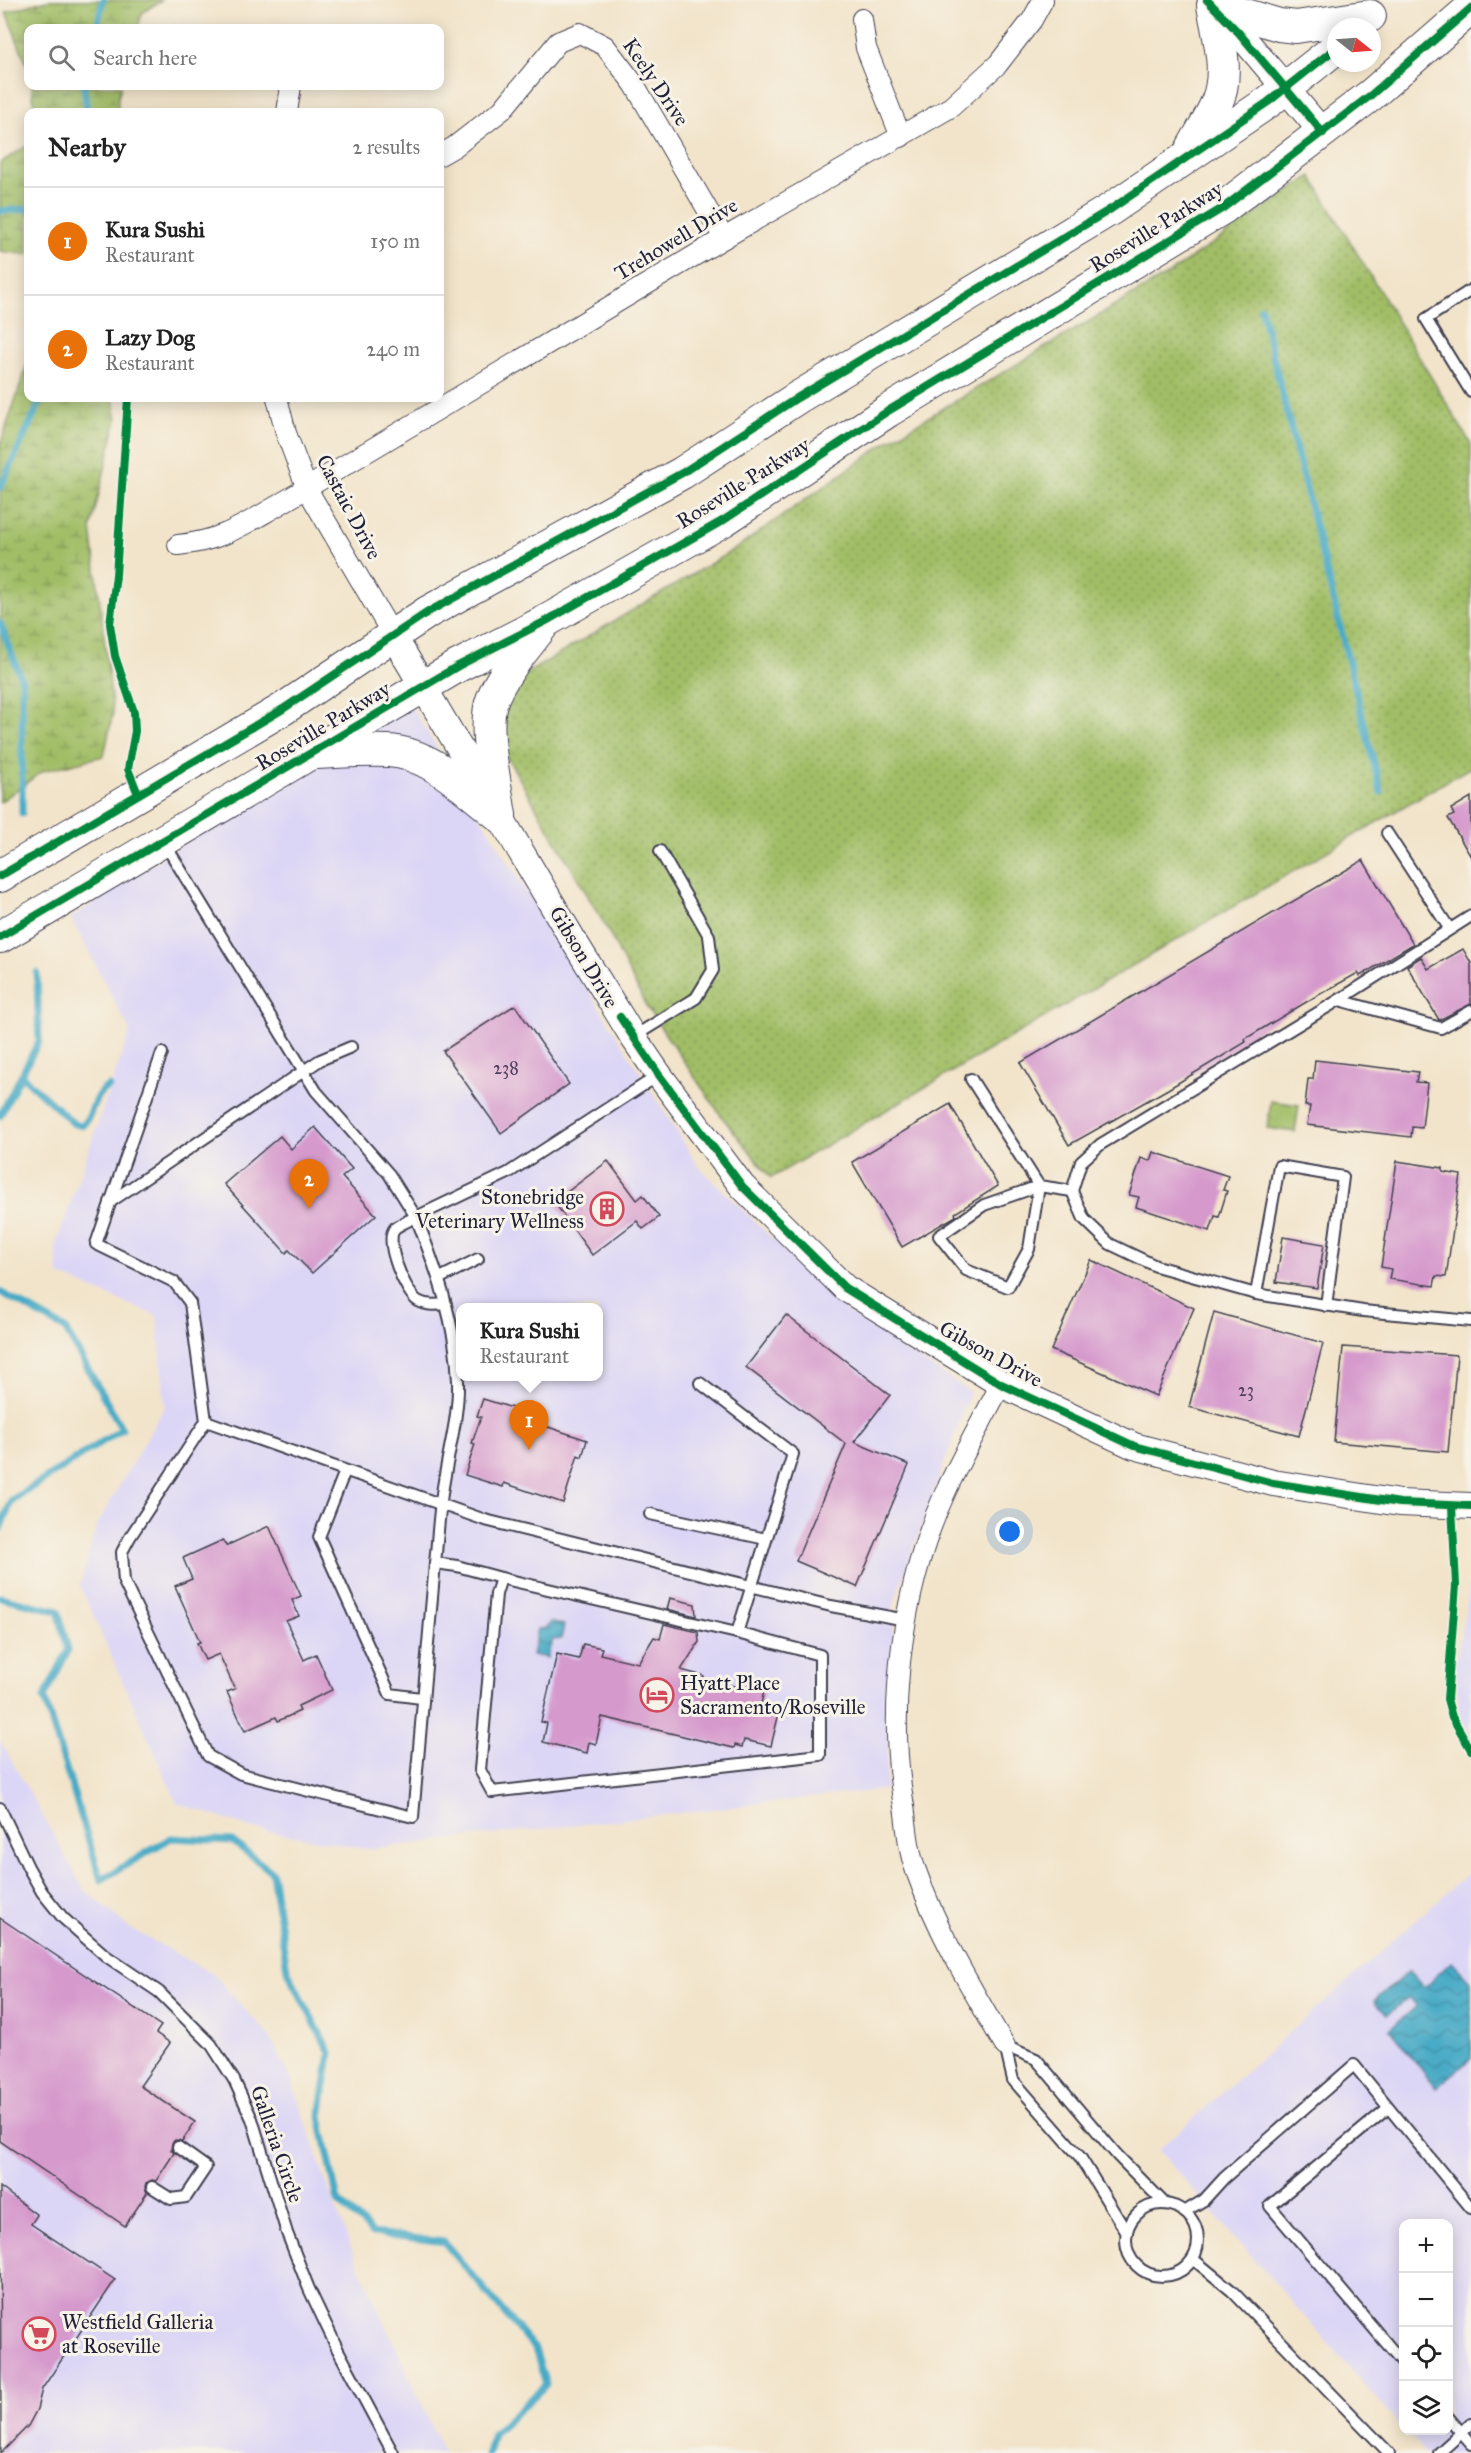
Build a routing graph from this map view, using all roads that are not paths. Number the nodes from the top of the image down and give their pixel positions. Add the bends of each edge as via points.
1 (1043, 0) edge
2 (1210, 2) edge
3 (1471, 8) edge
4 (1373, 14) edge
5 (862, 19) dead end
6 (1327, 55) edge
7 (1286, 88) junction
8 (290, 90) edge
9 (288, 108) edge
10 (1323, 133) junction
11 (901, 137) junction
12 (444, 153) edge
13 (1187, 156) junction
14 (724, 238) junction
15 (1471, 290) edge
16 (1471, 392) edge
17 (278, 402) edge
18 (307, 489) junction
19 (178, 544) dead end
20 (546, 621) junction
21 (392, 634) junction
22 (422, 687) junction
23 (314, 753) junction
24 (500, 816) junction
25 (1387, 833) dead end
26 (164, 841) junction
27 (660, 851) dead end
28 (0, 876) edge
29 (1471, 916) edge
30 (1449, 928) junction
31 (0, 938) edge
32 (1339, 1000) junction
33 (1471, 1011) edge
34 (633, 1037) junction
35 (351, 1047) dead end
36 (162, 1053) dead end
37 (304, 1071) junction
38 (659, 1075) junction
39 (970, 1079) dead end
40 (1039, 1186) junction
41 (1072, 1191) junction
42 (110, 1202) junction
43 (416, 1217) junction
44 (478, 1259) dead end
45 (440, 1278) junction
46 (1256, 1294) junction
47 (446, 1304) junction
48 (1326, 1306) junction
49 (1471, 1321) edge
50 (456, 1361) edge
51 (458, 1381) edge
52 (700, 1383) dead end
53 (1001, 1384) junction
54 (206, 1421) junction
55 (345, 1471) junction
56 (442, 1506) junction
57 (1471, 1506) edge
58 (650, 1514) dead end
59 (766, 1539) junction
60 (435, 1563) junction
61 (501, 1578) junction
62 (751, 1585) junction
63 (906, 1620) junction
64 (737, 1633) junction
65 (422, 1698) junction
66 (0, 1808) edge
67 (1005, 2046) junction
68 (1388, 2108) junction
69 (178, 2147) dead end
70 (152, 2187) dead end
71 (1165, 2204) junction
72 (1471, 2208) edge
73 (1184, 2212) junction
74 (1127, 2233) junction
75 (1193, 2259) junction
76 (1399, 2358) edge
77 (1453, 2422) edge
78 (1471, 2424) edge
79 (1461, 2432) junction
80 (1471, 2444) edge
81 (393, 2453) edge
82 (1389, 2453) edge
83 (1439, 2453) edge

1 - 11 street, Trehowell Drive via 998,64 951,107
2 - 4 main road via 1296,27
2 - 7 street
2 - 13 main road via 1223,77 1218,101
3 - 10 main road, Roseville Parkway
5 - 11 street via 866,48
6 - 7 main road, Roseville Parkway
7 - 10 street
7 - 13 main road, Roseville Parkway
8 - 9 street
10 - 20 main road, Roseville Parkway via 1223,208 888,411 723,520
11 - 14 street, Trehowell Drive
12 - 14 street, Keely Drive via 502,110 558,42 580,33 605,46 634,84
13 - 21 main road, Roseville Parkway via 1111,209 797,398 682,473
14 - 18 street, Trehowell Drive
15 - 16 lane via 1426,319
17 - 18 street, Castaic Drive
18 - 19 street, Trehowell Drive via 228,534 204,542
18 - 21 street, Castaic Drive
20 - 22 main road, Roseville Parkway
20 - 24 main road via 498,686 491,702 488,726
21 - 22 street, Gibson Drive
21 - 28 main road, Roseville Parkway via 283,709
22 - 23 main road, Roseville Parkway
22 - 24 street, Gibson Drive
23 - 24 main road via 407,754 433,764
23 - 26 main road, Roseville Parkway
24 - 34 street, Gibson Drive
25 - 30 lane
26 - 31 main road, Roseville Parkway
26 - 37 lane
27 - 34 lane via 709,936 713,970 696,998
29 - 30 lane
30 - 32 lane
32 - 33 lane via 1441,1028
32 - 41 lane via 1101,1144 1081,1162
34 - 38 street, Gibson Drive
35 - 37 lane
36 - 42 lane
37 - 42 lane
37 - 43 lane via 316,1091 389,1174
38 - 43 lane via 508,1173
38 - 53 street, Gibson Drive via 742,1186 845,1288
39 - 40 lane
40 - 40 lane via 984,1205 939,1236 966,1269 1008,1287 1029,1249
40 - 41 lane
41 - 46 lane via 1084,1219 1110,1244 1156,1266
42 - 54 lane via 96,1244 174,1282 190,1303
43 - 45 lane
43 - 47 lane via 395,1228 392,1252 408,1293 430,1305
44 - 45 lane
45 - 47 lane
46 - 48 lane
46 - 48 lane via 1280,1166 1344,1177
47 - 50 lane
48 - 49 lane
51 - 56 lane
52 - 59 lane via 793,1454
53 - 57 street, Gibson Drive via 1134,1446 1273,1483 1400,1503
53 - 63 street via 936,1515 914,1579
54 - 55 lane
54 - 65 lane via 122,1552 124,1582 208,1756 241,1774 412,1817
55 - 56 lane
55 - 65 lane via 319,1537 390,1694
56 - 60 lane
56 - 62 lane via 549,1537
58 - 59 lane
59 - 62 lane
60 - 61 lane
60 - 65 lane
61 - 64 lane
61 - 64 lane via 496,1594 480,1770 492,1792 820,1755 820,1654
62 - 63 lane
62 - 64 lane
63 - 67 street via 898,1763 914,1866 954,1960
66 - 81 lane, Galleria Circle via 42,1892 63,1918 80,1936 159,1992 211,2044 234,2080 252,2119 287,2233 309,2289
67 - 71 lane via 1036,2059 1117,2156
67 - 74 lane via 1013,2080 1080,2157
68 - 72 lane
68 - 73 lane via 1354,2065 1204,2200
68 - 76 lane via 1270,2206
69 - 70 lane via 206,2167 186,2197 171,2199
71 - 73 lane
71 - 74 lane via 1137,2214
73 - 75 lane via 1198,2239
74 - 75 lane via 1128,2253 1149,2274 1178,2273
75 - 82 lane via 1232,2291
77 - 79 lane
78 - 79 lane
79 - 80 lane
79 - 83 lane

